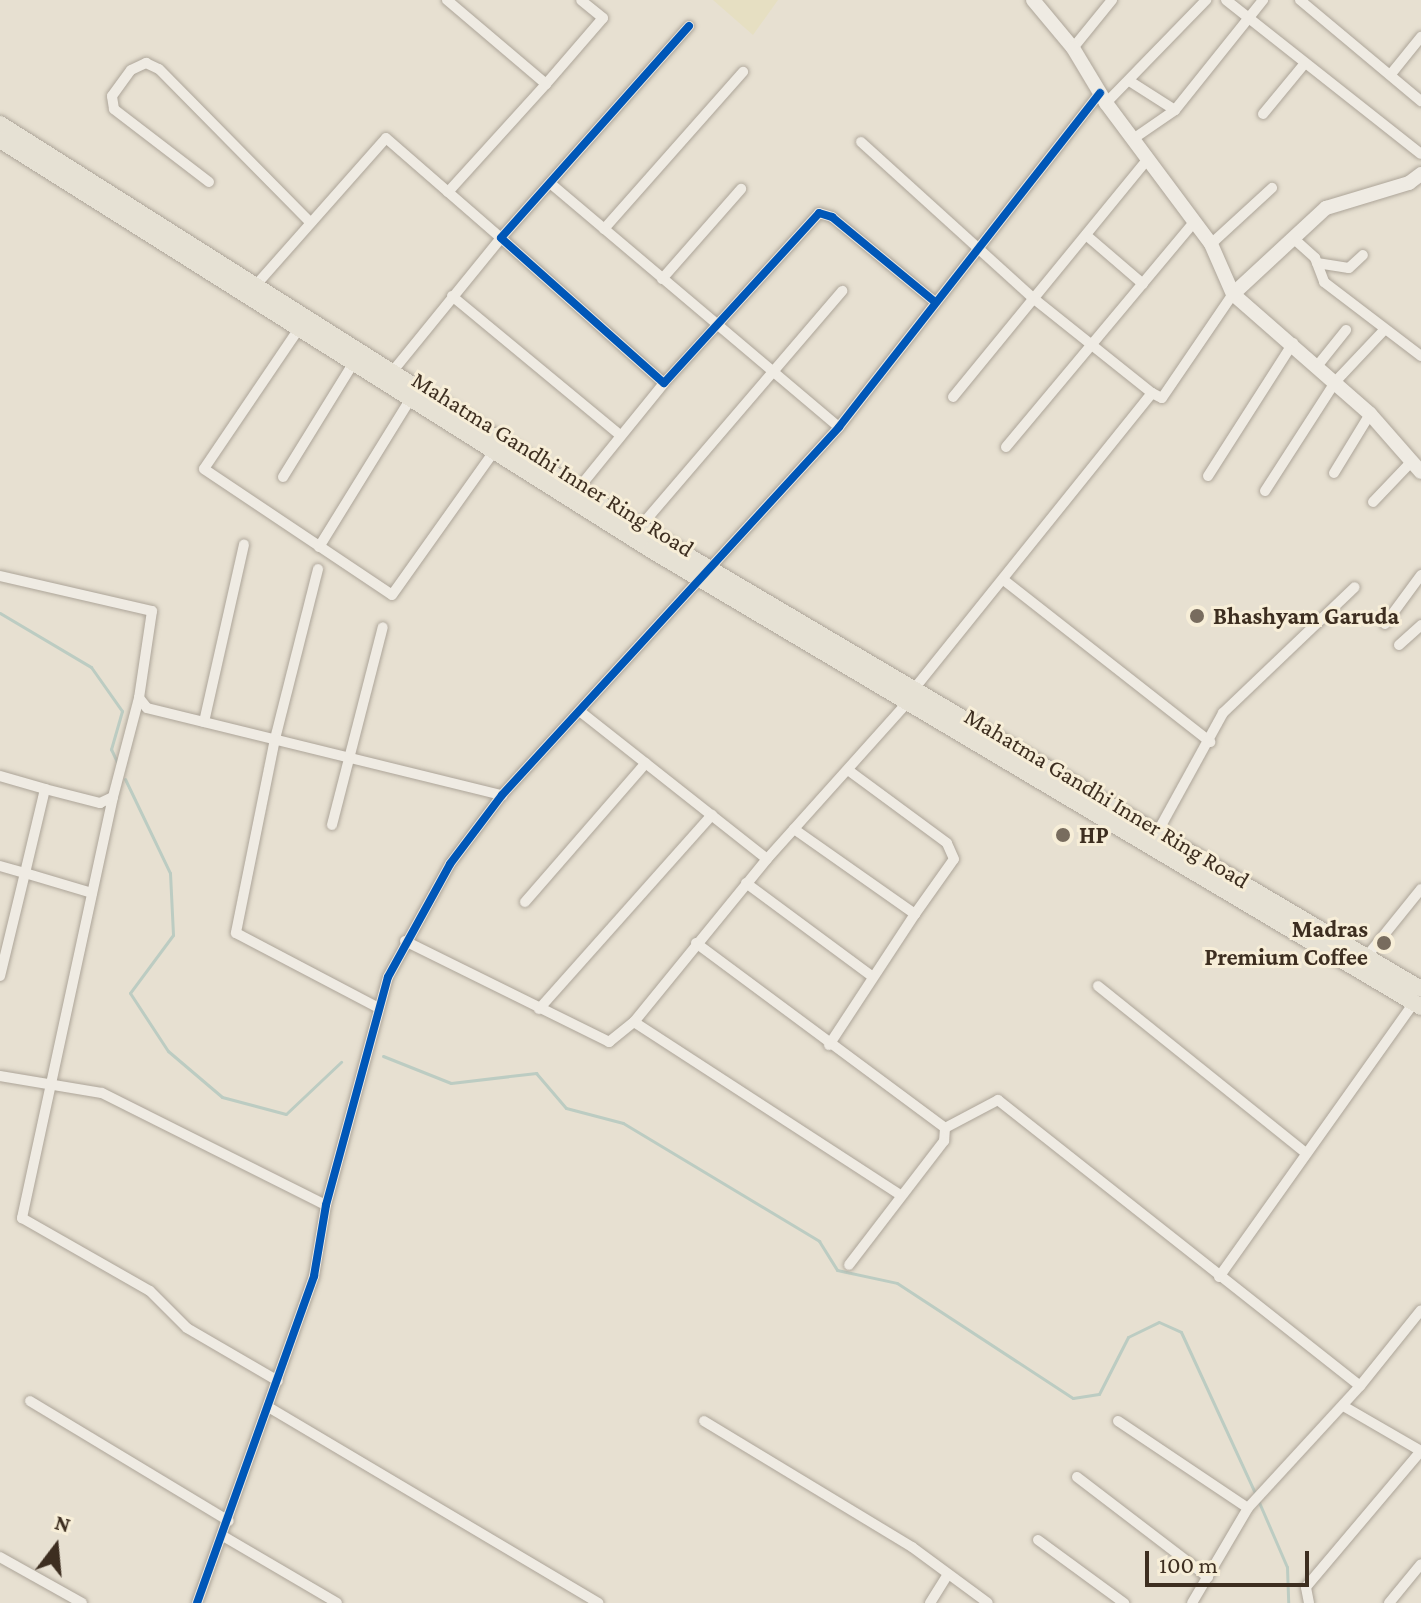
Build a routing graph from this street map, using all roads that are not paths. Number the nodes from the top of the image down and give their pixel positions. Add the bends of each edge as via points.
1 (447, 0) edge
2 (581, 0) edge
3 (1033, 0) edge
4 (1112, 0) edge
5 (1206, 0) edge
6 (1226, 0) edge
7 (1263, 0) edge
8 (1300, 0) edge
9 (1249, 18) junction
10 (689, 26) dead end
11 (1421, 37) edge
12 (1073, 48) junction
13 (1305, 63) junction
14 (743, 72) dead end
15 (1391, 74) junction
16 (1131, 82) junction
17 (546, 84) junction
18 (1103, 98) junction
19 (1421, 101) edge
20 (1175, 110) junction
21 (1263, 114) dead end
22 (0, 124) edge
23 (1133, 139) junction
24 (0, 140) edge
25 (861, 142) dead end
26 (1421, 154) edge
27 (1147, 160) junction
28 (1421, 174) edge
29 (209, 182) dead end
30 (550, 183) junction
31 (1272, 188) dead end
32 (741, 189) dead end
33 (448, 192) junction
34 (1194, 222) junction
35 (311, 223) junction
36 (604, 229) junction
37 (1086, 235) junction
38 (501, 238) junction
39 (1293, 238) junction
40 (1211, 244) junction
41 (982, 247) junction
42 (1363, 255) dead end
43 (1317, 263) junction
44 (662, 279) junction
45 (1143, 284) junction
46 (256, 285) junction
47 (842, 291) dead end
48 (1233, 294) junction
49 (452, 296) junction
50 (1033, 298) junction
51 (935, 302) junction
52 (716, 325) junction
53 (300, 327) junction
54 (1346, 330) dead end
55 (1384, 330) junction
56 (1293, 343) junction
57 (1091, 345) junction
58 (1421, 356) edge
59 (354, 362) junction
60 (1318, 365) junction
61 (393, 371) junction
62 (773, 373) junction
63 (1336, 381) junction
64 (664, 383) junction
65 (1152, 393) junction
66 (953, 397) dead end
67 (411, 398) junction
68 (1370, 414) junction
69 (839, 427) junction
70 (621, 436) junction
71 (1006, 447) dead end
72 (495, 450) junction
73 (1417, 466) edge
74 (1334, 473) dead end
75 (1208, 476) dead end
76 (283, 477) dead end
77 (578, 489) junction
78 (1265, 491) dead end
79 (1373, 502) dead end
80 (640, 527) junction
81 (244, 544) dead end
82 (319, 547) junction
83 (318, 569) dead end
84 (704, 574) junction
85 (1421, 575) edge
86 (0, 576) edge
87 (1005, 581) junction
88 (1355, 587) dead end
89 (1385, 624) dead end
90 (1421, 625) edge
91 (383, 627) dead end
92 (1399, 645) dead end
93 (911, 696) junction
94 (139, 698) junction
95 (581, 712) junction
96 (204, 722) junction
97 (275, 739) junction
98 (1210, 742) junction
99 (348, 757) junction
100 (646, 763) junction
101 (848, 770) junction
102 (0, 776) edge
103 (45, 789) junction
104 (502, 795) junction
105 (113, 797) junction
106 (712, 815) junction
107 (332, 825) dead end
108 (794, 829) junction
109 (1157, 833) junction
110 (767, 859) junction
111 (0, 866) edge
112 (25, 873) junction
113 (746, 883) junction
114 (1421, 889) edge
115 (92, 893) junction
116 (525, 902) dead end
117 (915, 914) junction
118 (405, 941) junction
119 (696, 943) junction
120 (1367, 956) junction
121 (0, 976) edge
122 (873, 977) junction
123 (1098, 986) dead end
124 (1419, 993) edge
125 (379, 1008) junction
126 (539, 1009) junction
127 (634, 1022) junction
128 (829, 1045) junction
129 (0, 1076) edge
130 (50, 1087) junction
131 (945, 1128) junction
132 (1306, 1153) junction
133 (900, 1195) junction
134 (326, 1205) junction
135 (849, 1265) dead end
136 (1219, 1277) junction
137 (1421, 1310) edge
138 (278, 1381) junction
139 (1360, 1386) junction
140 (30, 1401) dead end
141 (1345, 1407) junction
142 (270, 1408) junction
143 (704, 1421) dead end
144 (1118, 1421) dead end
145 (1421, 1451) edge
146 (1077, 1477) dead end
147 (1251, 1505) junction
148 (229, 1521) junction
149 (223, 1536) junction
150 (1038, 1540) dead end
151 (0, 1557) edge
152 (1421, 1564) edge
153 (948, 1574) junction
154 (1208, 1577) junction
155 (199, 1602) edge
156 (82, 1603) edge
157 (337, 1603) edge
158 (598, 1603) edge
159 (930, 1603) edge
160 (988, 1603) edge
161 (1124, 1603) edge
162 (1192, 1603) edge
163 (1309, 1603) edge
164 (1389, 1603) edge

1 - 17 street
2 - 17 street via 603,18
3 - 12 main road
4 - 12 street
5 - 16 street
6 - 9 street
7 - 9 street
8 - 15 street
9 - 13 street
9 - 20 street
10 - 30 street
11 - 15 street
12 - 18 main road
13 - 21 street
13 - 26 street
14 - 36 street
15 - 19 street
16 - 18 street
16 - 20 street
17 - 33 street
18 - 23 main road
18 - 41 street
20 - 23 street
22 - 46 main road, Mahatma Gandhi Inner Ring Road
23 - 27 main road
24 - 53 main road, Mahatma Gandhi Inner Ring Road
25 - 41 street
27 - 34 main road
27 - 37 street
28 - 39 main road via 1409,183 1326,208
29 - 35 street via 114,109 112,96 131,70 146,63 159,69
30 - 36 street
30 - 38 street
31 - 40 street
32 - 44 street
33 - 35 street via 386,138
33 - 38 street
34 - 40 main road
34 - 45 street
35 - 46 street
36 - 44 street
37 - 45 street
37 - 50 street
38 - 49 street
38 - 64 street
39 - 43 street
39 - 48 main road
40 - 48 main road
41 - 50 street
41 - 51 street
42 - 43 street via 1349,268
43 - 55 street via 1324,282
44 - 52 street
45 - 57 street
46 - 61 main road, Mahatma Gandhi Inner Ring Road
47 - 62 street
48 - 56 main road
48 - 65 street via 1162,398
49 - 61 street
49 - 70 street
50 - 57 street
50 - 66 street
51 - 52 street via 832,217 819,213
51 - 69 street
52 - 62 street
52 - 64 street
53 - 59 main road, Mahatma Gandhi Inner Ring Road
53 - 82 street via 204,469
54 - 60 street
55 - 58 street
55 - 63 street
56 - 60 main road
56 - 75 street
57 - 65 street
57 - 71 street
59 - 67 main road, Mahatma Gandhi Inner Ring Road
59 - 76 street
60 - 63 main road
61 - 77 main road, Mahatma Gandhi Inner Ring Road
62 - 69 street
62 - 80 street
63 - 68 main road
63 - 78 street
64 - 70 street
65 - 87 street
67 - 72 main road, Mahatma Gandhi Inner Ring Road
67 - 82 street
68 - 73 main road
68 - 74 street
69 - 84 street
70 - 77 street
72 - 82 street via 392,595
72 - 84 main road, Mahatma Gandhi Inner Ring Road
73 - 79 street
77 - 80 main road, Mahatma Gandhi Inner Ring Road
80 - 84 main road, Mahatma Gandhi Inner Ring Road
81 - 96 street
83 - 97 street
84 - 93 main road, Mahatma Gandhi Inner Ring Road
84 - 95 street
85 - 89 street
86 - 94 street via 152,611
87 - 93 street
87 - 98 street
88 - 98 street via 1223,713
90 - 92 street
91 - 99 street
93 - 101 street
93 - 109 main road, Mahatma Gandhi Inner Ring Road
93 - 124 main road, Mahatma Gandhi Inner Ring Road
94 - 96 street via 147,708
94 - 105 street
95 - 100 street
95 - 104 street
96 - 97 street
97 - 99 street
97 - 125 street via 236,933
98 - 109 street
99 - 104 street
99 - 107 street
100 - 106 street
100 - 116 street
101 - 108 street
101 - 117 street via 947,843 954,859
102 - 103 street
103 - 105 street via 100,803
103 - 112 street
104 - 118 street via 450,864
105 - 115 street
106 - 110 street
106 - 126 street
108 - 110 street
108 - 117 street
109 - 120 main road, Mahatma Gandhi Inner Ring Road
110 - 113 street
111 - 112 street
112 - 115 street
112 - 121 street
113 - 119 street
113 - 122 street
114 - 120 street
115 - 130 street
117 - 122 street
118 - 125 street
118 - 126 street
119 - 127 street
119 - 128 street
120 - 124 main road, Mahatma Gandhi Inner Ring Road
122 - 128 street
123 - 132 street
124 - 132 street
125 - 134 street
126 - 127 street via 604,1041 619,1037
127 - 133 street
128 - 131 street
129 - 130 street
130 - 134 street via 102,1093 131,1104
130 - 138 street via 21,1211 26,1223 150,1291 187,1328
131 - 133 street via 944,1141
131 - 136 street via 998,1100
132 - 136 street
133 - 135 street
134 - 138 street via 314,1276
136 - 139 street
137 - 139 street
138 - 142 street
139 - 141 street
140 - 148 street
141 - 145 street
141 - 147 street
142 - 148 street
142 - 158 street
143 - 153 street
144 - 147 street
145 - 163 street via 1306,1587
146 - 154 street
147 - 154 street
148 - 149 street
149 - 155 street
149 - 157 street
150 - 161 street
151 - 156 street
152 - 164 street
153 - 159 street
153 - 160 street
154 - 162 street

